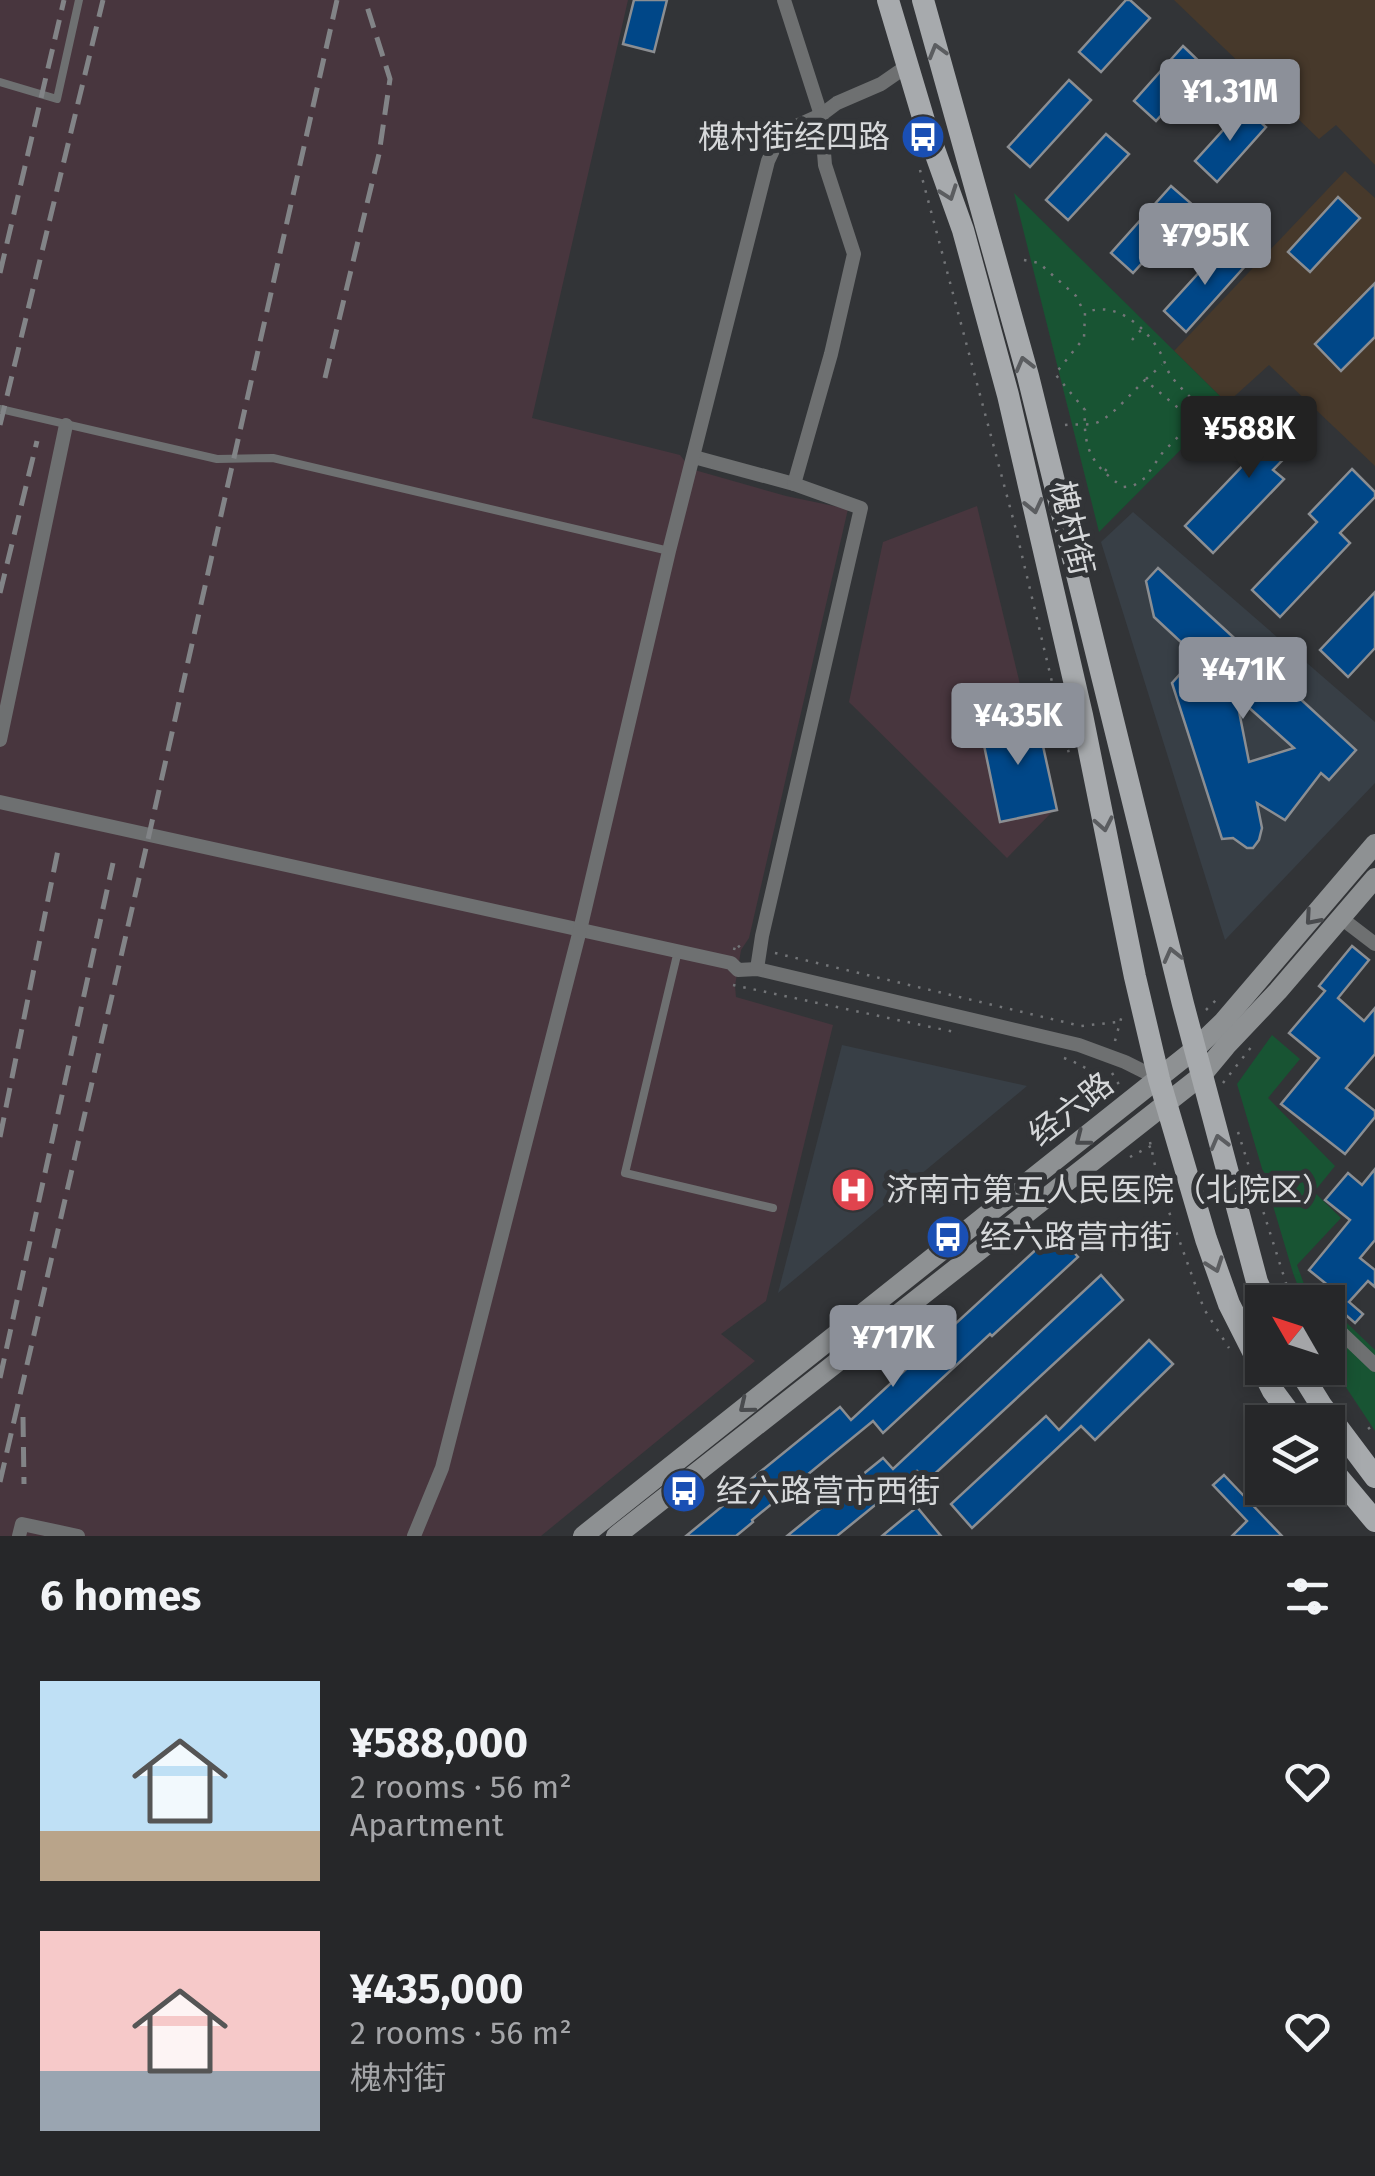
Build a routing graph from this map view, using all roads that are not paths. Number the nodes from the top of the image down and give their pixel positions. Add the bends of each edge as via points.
1 (79, 0) edge
2 (784, 0) edge
3 (888, 0) edge
4 (923, 0) edge
5 (907, 66) junction
6 (0, 82) edge
7 (821, 115) junction
8 (0, 408) edge
9 (66, 425) junction
10 (694, 456) junction
11 (794, 484) junction
12 (669, 551) junction
13 (0, 740) edge
14 (0, 802) edge
15 (1375, 844) edge
16 (1375, 878) edge
17 (1341, 918) junction
18 (580, 930) junction
19 (1375, 944) edge
20 (678, 951) junction
21 (757, 969) junction
22 (1192, 1038) junction
23 (1202, 1076) junction
24 (1159, 1079) junction
25 (1166, 1105) junction
26 (773, 1208) dead end
27 (1258, 1285) edge
28 (1345, 1336) edge
29 (1375, 1365) edge
30 (1309, 1385) edge
31 (1283, 1405) edge
32 (1375, 1478) edge
33 (1345, 1485) edge
34 (1375, 1521) edge
35 (19, 1536) edge
36 (78, 1536) edge
37 (414, 1536) edge
38 (583, 1536) edge
39 (616, 1536) edge

1 - 6 lane via 58,100
2 - 7 street
3 - 5 main road, 槐村街
22 -> 4 main road, 槐村街 via 1028,376
5 - 7 street
5 -> 24 main road, 槐村街 via 963,230 1008,394 1082,715 1135,1009
7 - 10 street via 782,133 768,161
7 - 11 street via 824,165 854,254
8 - 9 lane
9 - 12 lane via 217,458 273,458
9 - 13 street
10 - 11 street
10 - 12 street
11 - 21 street via 861,508
12 - 18 street
14 - 18 street
15 -> 22 main road, 经六路 via 1223,1022
16 - 17 main road, 经六路
17 - 19 street
17 - 23 main road, 经六路
18 - 20 street
18 - 37 street via 442,1468
20 - 21 street via 738,970
20 - 26 lane via 625,1173
21 - 24 street via 1079,1044
22 - 23 main road, 槐村街
22 - 24 main road, 经六路
23 - 25 main road, 经六路
27 -> 23 main road, 槐村街
24 - 25 main road, 槐村街
24 -> 38 main road, 经六路
25 -> 31 main road, 槐村街 via 1229,1304
25 - 39 main road, 经六路
28 - 29 street
30 - 32 main road
33 - 34 main road
35 - 36 street via 22,1524

